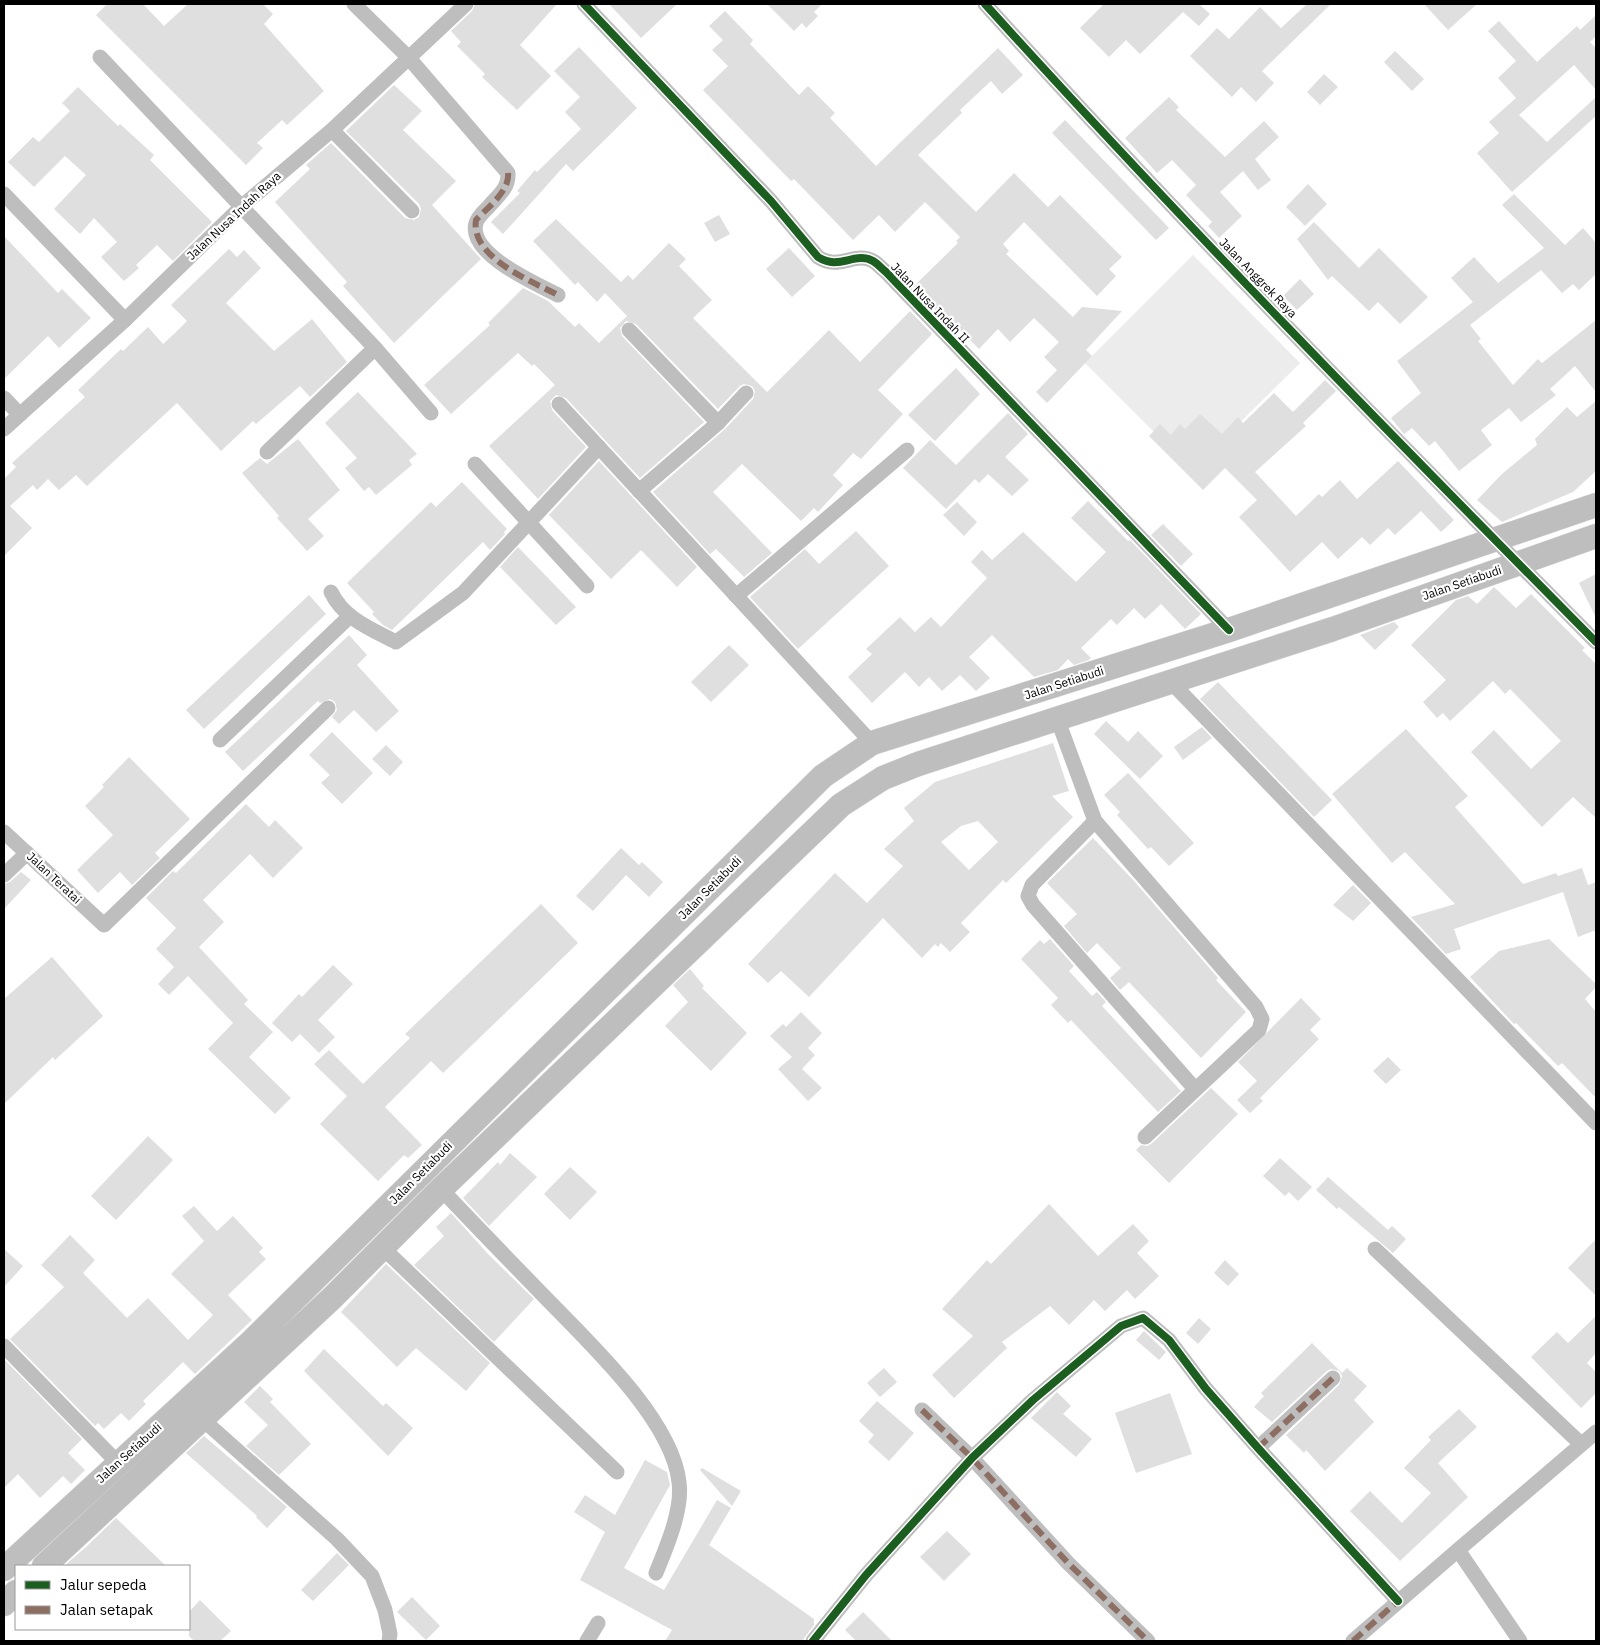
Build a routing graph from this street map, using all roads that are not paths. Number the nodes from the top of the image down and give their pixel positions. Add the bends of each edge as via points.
1 (354, 4) edge
2 (466, 4) edge
3 (584, 4) edge
4 (985, 4) edge
5 (100, 57) dead end
6 (408, 57) junction
7 (332, 130) junction
8 (4, 194) edge
9 (241, 207) junction
10 (412, 211) dead end
11 (558, 295) dead end
12 (125, 320) junction
13 (629, 330) dead end
14 (375, 348) junction
15 (746, 393) dead end
16 (4, 398) edge
17 (559, 404) dead end
18 (432, 413) dead end
19 (19, 414) junction
20 (718, 423) junction
21 (4, 429) edge
22 (598, 447) junction
23 (907, 450) dead end
24 (267, 452) dead end
25 (475, 464) dead end
26 (639, 491) junction
27 (1596, 505) edge
28 (527, 523) junction
29 (1596, 536) edge
30 (1496, 541) junction
31 (1519, 564) junction
32 (587, 586) dead end
33 (331, 592) dead end
34 (736, 596) junction
35 (349, 617) junction
36 (1229, 630) junction
37 (1596, 642) edge
38 (1171, 682) junction
39 (328, 708) dead end
40 (1057, 718) junction
41 (220, 740) dead end
42 (872, 743) junction
43 (1095, 821) junction
44 (4, 832) edge
45 (26, 853) junction
46 (4, 875) edge
47 (1195, 1088) junction
48 (1596, 1123) edge
49 (1145, 1136) dead end
50 (441, 1190) junction
51 (383, 1248) junction
52 (1374, 1249) dead end
53 (4, 1346) edge
54 (1333, 1378) dead end
55 (922, 1410) dead end
56 (202, 1418) junction
57 (1596, 1432) edge
58 (1581, 1444) junction
59 (1258, 1448) junction
60 (972, 1458) junction
61 (118, 1463) junction
62 (617, 1472) dead end
63 (1458, 1550) junction
64 (45, 1565) edge
65 (4, 1569) edge
66 (656, 1573) dead end
67 (15, 1593) edge
68 (1398, 1601) junction
69 (4, 1604) edge
70 (598, 1623) dead end
71 (389, 1641) edge
72 (587, 1641) edge
73 (813, 1641) edge
74 (1148, 1641) edge
75 (1353, 1641) edge
76 (1520, 1641) edge

1 - 6 street
2 - 6 street, Jalan Nusa Indah Raya
3 - 36 street, Jalan Nusa Indah II via 771,201 818,257 827,263 872,261 886,272
4 - 30 street, Jalan Anggrek Raya via 1109,139
5 - 9 street
6 - 7 street, Jalan Nusa Indah Raya
6 - 11 street via 508,173 509,182 505,189 476,220 479,241 493,257
7 - 9 street, Jalan Nusa Indah Raya
7 - 10 street
8 - 12 street
9 - 12 street, Jalan Nusa Indah Raya
9 - 14 street
12 - 19 street, Jalan Nusa Indah Raya
13 - 20 street
14 - 18 street
14 - 24 street
15 - 20 street
16 - 19 street
17 - 22 street
19 - 21 street, Jalan Nusa Indah Raya
20 - 26 street
22 - 26 street
22 - 28 street
23 - 34 street
25 - 28 street
26 - 34 street
27 - 30 main road, Jalan Setiabudi
28 - 32 street
28 - 35 street via 463,593 396,642
29 - 31 main road, Jalan Setiabudi
30 - 31 street, Jalan Anggrek Raya
30 - 36 main road, Jalan Setiabudi
31 - 37 street, Jalan Anggrek Raya
31 - 38 main road, Jalan Setiabudi
33 - 35 street
34 - 42 street
35 - 41 street
36 - 42 main road, Jalan Setiabudi
38 - 40 main road, Jalan Setiabudi
38 - 48 street
39 - 45 street, Jalan Teratai via 104,925
40 - 43 street
40 - 50 main road, Jalan Setiabudi via 883,778 842,805
42 - 61 main road, Jalan Setiabudi via 823,776 251,1342
43 - 47 street via 1032,885 1028,896
43 - 47 street via 1256,1008 1262,1019 1259,1030
44 - 45 street, Jalan Teratai
45 - 46 street
47 - 49 street
50 - 51 main road, Jalan Setiabudi
50 - 66 street via 641,1403 671,1451 680,1483 671,1537
51 - 56 main road, Jalan Setiabudi
51 - 62 street
52 - 58 street
53 - 61 street
54 - 59 street
55 - 60 street
56 - 64 main road, Jalan Setiabudi
56 - 71 street via 337,1539 372,1576 385,1610
57 - 58 street
58 - 63 street
59 - 60 street via 1168,1340 1143,1318 1120,1326 1033,1400
59 - 68 street
60 - 73 street via 866,1575
60 - 74 street via 1068,1563
61 - 65 main road, Jalan Setiabudi
63 - 68 street
63 - 76 street
67 - 69 main road
68 - 75 street
70 - 72 street

